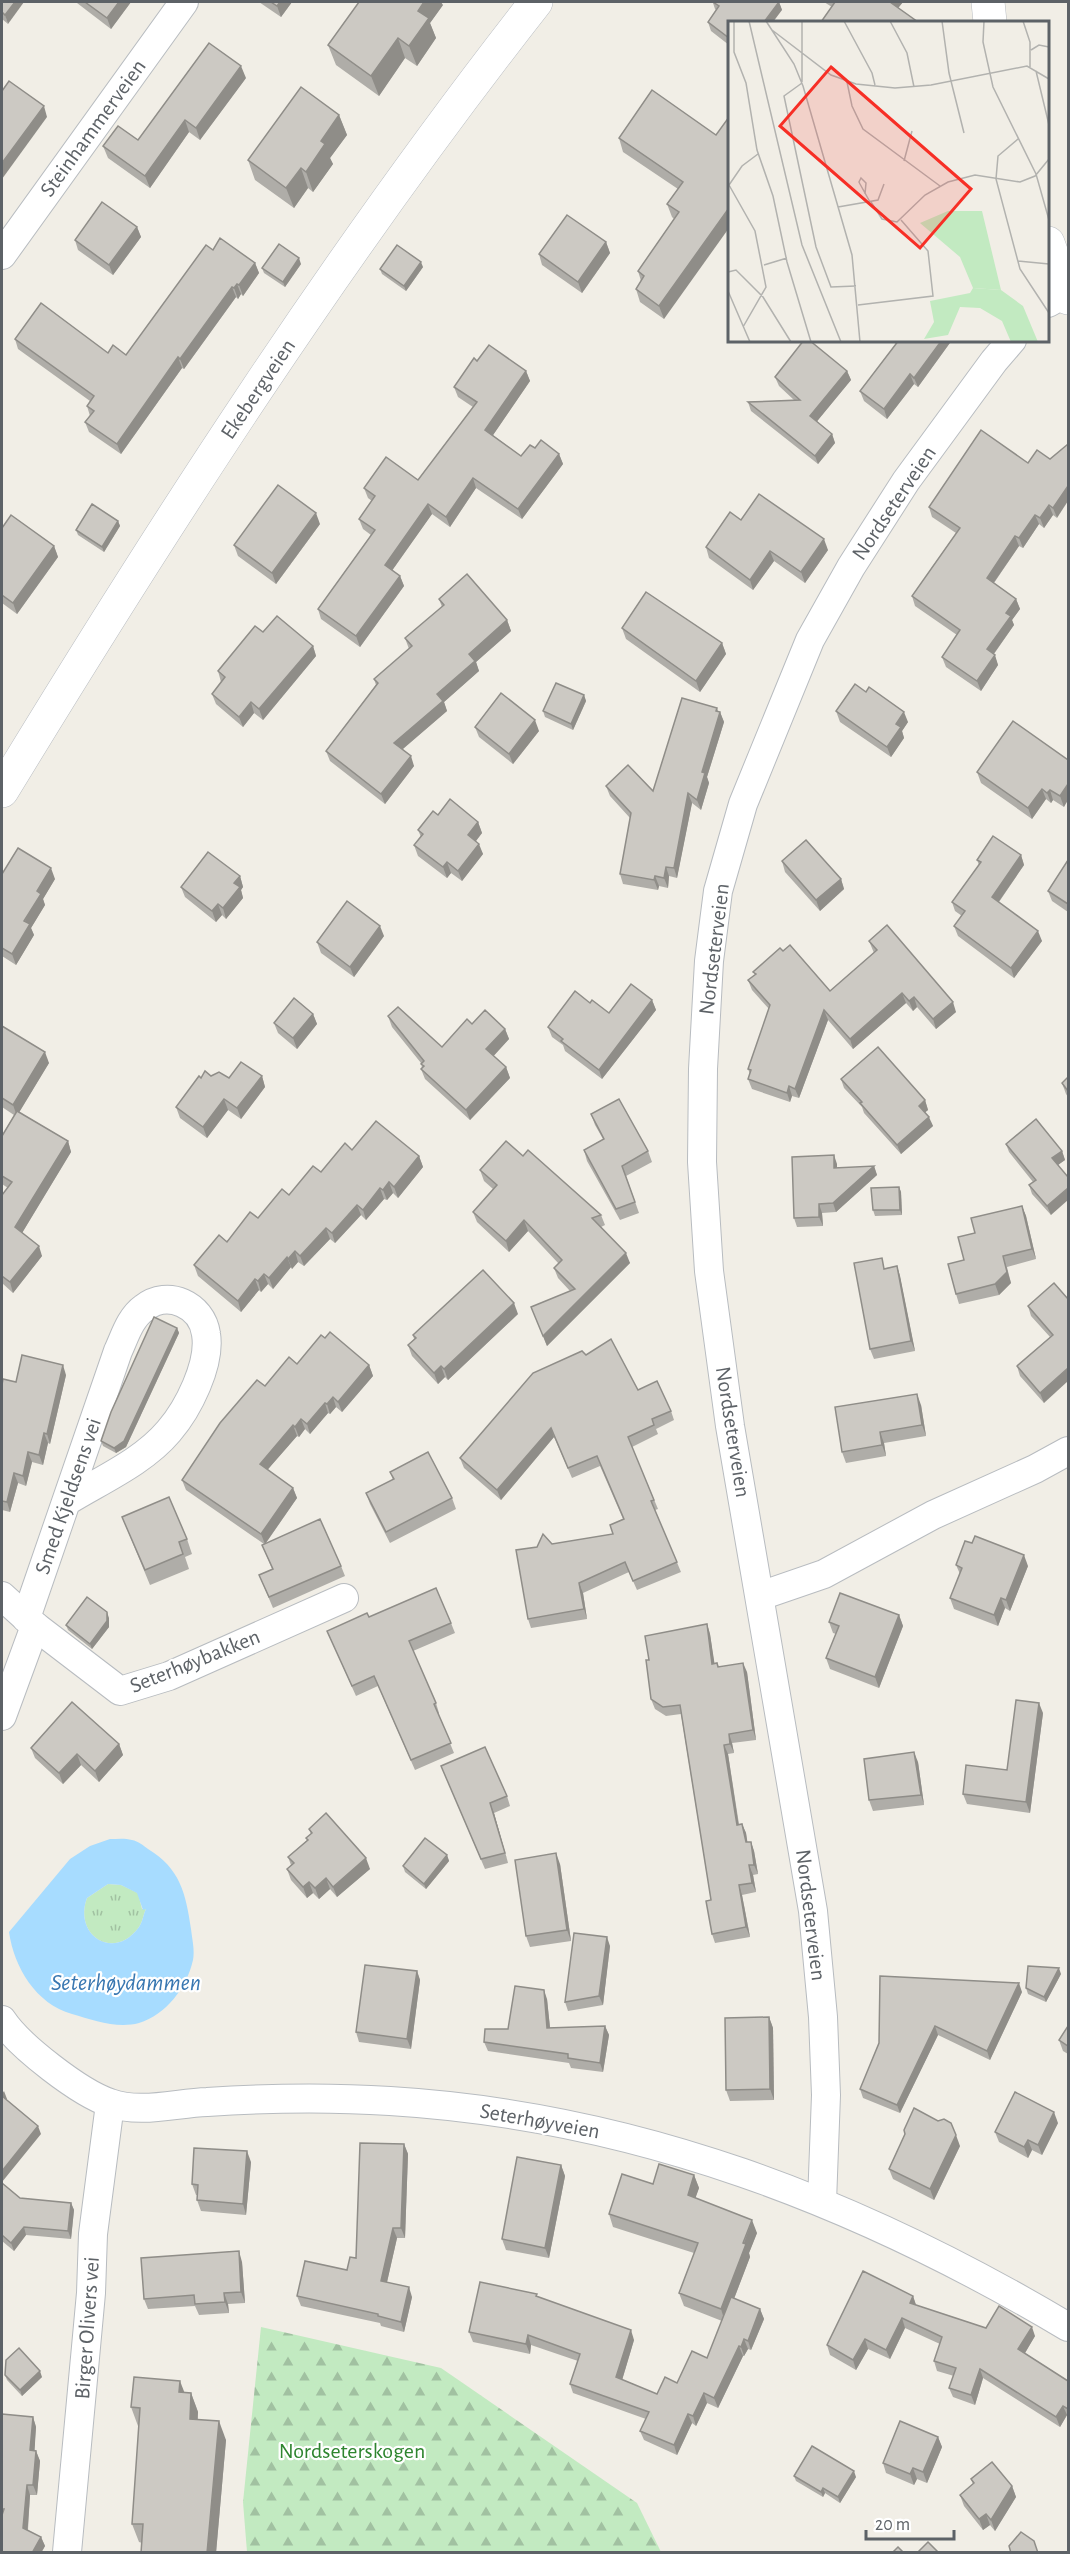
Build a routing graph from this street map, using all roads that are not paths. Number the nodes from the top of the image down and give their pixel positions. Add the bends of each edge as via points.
1 (184, 2) edge
2 (536, 2) edge
3 (988, 2) edge
4 (990, 21) edge
5 (1049, 251) edge
6 (2, 255) edge
7 (1061, 298) edge
8 (1010, 342) edge
9 (2, 792) edge
10 (1068, 1451) edge
11 (67, 1501) junction
12 (2, 1596) edge
13 (760, 1596) junction
14 (344, 1598) dead end
15 (30, 1622) junction
16 (2, 1716) edge
17 (2, 2020) edge
18 (110, 2104) junction
19 (822, 2202) junction
20 (1068, 2327) edge
21 (67, 2553) edge

1 - 6 street, Steinhammerveien
2 - 9 main road, Ekebergveien via 406,176 240,414 139,568
3 - 4 main road
5 - 7 main road
8 - 13 street, Nordseterveien via 906,481 810,640 743,804 718,891 709,961 703,1069 704,1208 711,1293 730,1426
10 - 13 street via 933,1515 824,1574
11 - 11 street, Smed Kjeldsens vei via 131,1321 158,1300 173,1299 190,1306 202,1320 207,1336 198,1385 187,1408 168,1433 144,1454
11 - 15 street, Smed Kjeldsens vei
12 - 15 street, Seterhøybakken
13 - 19 street, Nordseterveien via 817,1944 826,2095
14 - 15 street, Seterhøybakken via 169,1676 120,1691
15 - 16 street
17 - 18 street, Seterhøyveien via 64,2076
18 - 19 street, Seterhøyveien via 154,2107 334,2099 485,2110 633,2139 734,2168
18 - 21 street, Birger Olivers vei via 93,2234
19 - 20 street, Seterhøyveien via 932,2251

